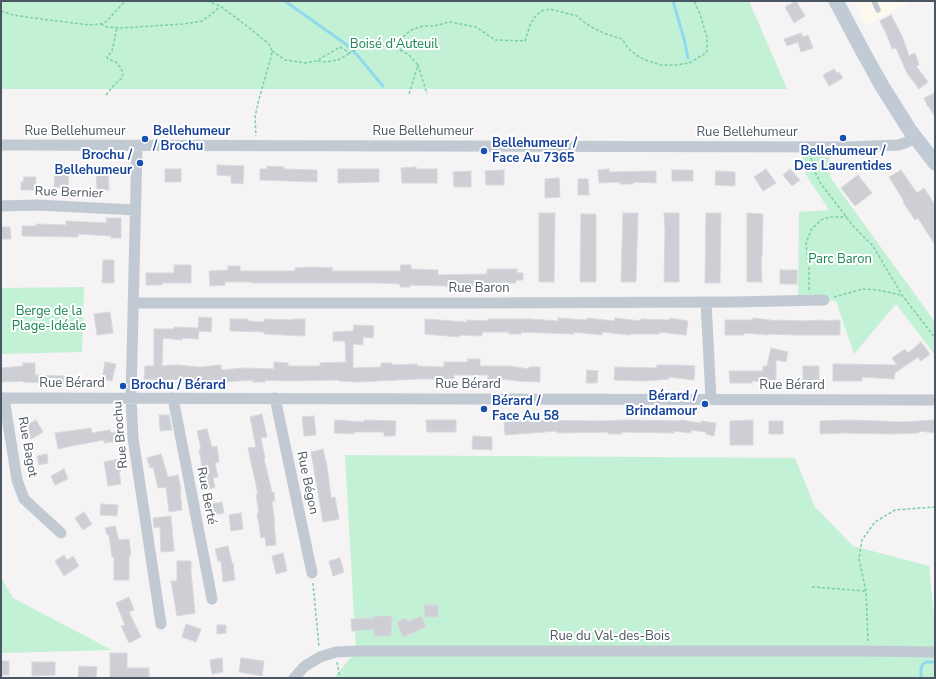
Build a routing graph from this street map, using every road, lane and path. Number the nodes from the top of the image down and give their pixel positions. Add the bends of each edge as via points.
1 (125, 1) edge
2 (207, 1) edge
3 (694, 1) edge
4 (836, 1) edge
5 (874, 1) edge
6 (220, 6) junction
7 (878, 10) dead end
8 (1, 11) edge
9 (101, 24) junction
10 (117, 28) junction
11 (272, 51) junction
12 (402, 51) junction
13 (350, 53) junction
14 (316, 61) junction
15 (418, 65) junction
16 (409, 94) dead end
17 (427, 94) dead end
18 (106, 95) dead end
19 (915, 137) junction
20 (1, 145) edge
21 (137, 146) junction
22 (257, 146) junction
23 (809, 147) junction
24 (935, 163) edge
25 (1, 206) edge
26 (135, 210) junction
27 (848, 217) junction
28 (902, 295) junction
29 (809, 300) junction
30 (824, 300) joint
31 (706, 302) junction
32 (133, 303) junction
33 (935, 338) edge
34 (3, 398) edge
35 (131, 398) junction
36 (173, 398) junction
37 (275, 398) junction
38 (711, 399) junction
39 (935, 400) edge
40 (935, 507) edge
41 (61, 533) dead end
42 (312, 573) joint
43 (812, 587) dead end
44 (866, 591) junction
45 (212, 599) dead end
46 (160, 624) dead end
47 (865, 650) junction
48 (336, 652) junction
49 (935, 652) edge
50 (320, 657) junction
51 (294, 678) edge
52 (340, 678) edge

1 - 9 path
2 - 6 path
3 - 12 path via 707,37 707,50 689,63 661,65 645,60 628,48 622,39 593,28 577,16 550,9 534,18 525,41 495,40 476,28 450,22 412,30 404,36 400,45
4 - 19 street via 868,62
5 - 7 lane
6 - 10 path via 202,21
6 - 11 path via 264,39
8 - 9 path via 41,20
9 - 10 path
10 - 18 path via 112,50 107,57 116,62 123,73 122,78
11 - 14 path via 284,60 306,63
11 - 22 path via 255,117
12 - 13 path via 365,44
12 - 15 path
13 - 14 path via 338,60
13 - 14 path via 340,47
15 - 16 path
15 - 17 path
19 - 23 street, Rue Bellehumeur via 899,145
19 - 24 street
20 - 21 street, Rue Bellehumeur
21 - 22 street, Rue Bellehumeur
21 - 26 street, Rue Brochu
22 - 23 street, Rue Bellehumeur
23 - 27 path via 815,172 821,184
25 - 26 street, Rue Bernier via 37,205
26 - 32 street, Rue Brochu
27 - 28 path via 873,246
27 - 29 path via 821,220 811,230 806,244
28 - 30 path via 863,289
28 - 33 path
29 - 30 street, Rue Baron
29 - 31 street, Rue Baron
31 - 32 street, Rue Baron
31 - 38 street
32 - 35 street, Rue Brochu
34 - 35 street, Rue Bérard
34 - 41 street, Rue Bagot via 17,480 24,499
35 - 36 street, Rue Bérard
35 - 46 street, Rue Brochu via 133,438
36 - 37 street, Rue Bérard
36 - 45 street, Rue Berté
37 - 38 street, Rue Bérard
37 - 42 street, Rue Bégon
38 - 39 street, Rue Bérard
40 - 44 path via 895,510 875,522 862,540 858,559
42 - 50 path
43 - 44 path
44 - 47 path via 868,641
47 - 48 street, Rue du Val-des-Bois
47 - 49 street, Rue du Val-des-Bois
48 - 50 street, Rue du Val-des-Bois
48 - 52 path
50 - 51 street, Rue du Val-des-Bois

